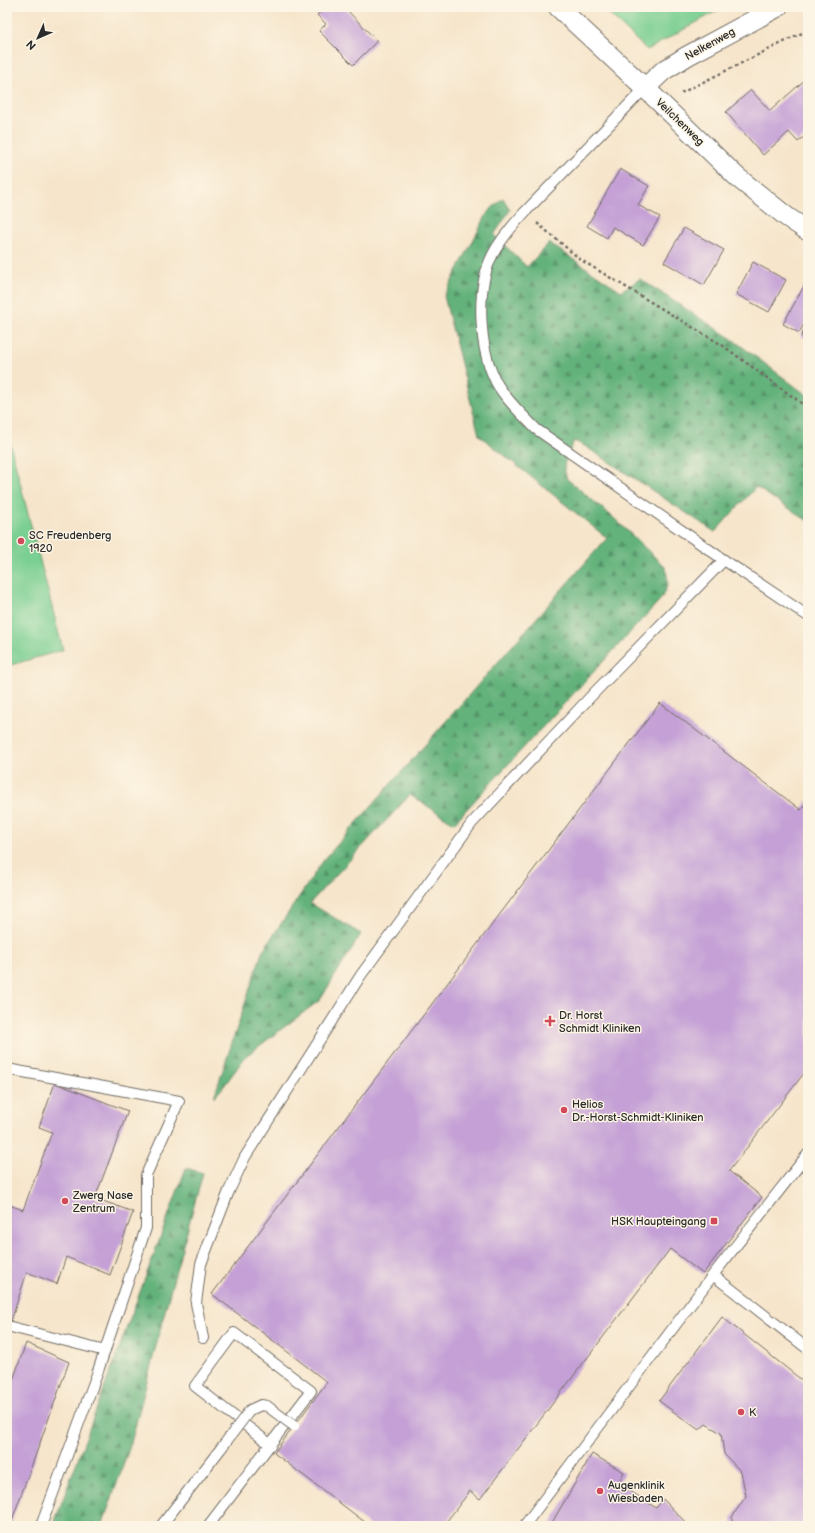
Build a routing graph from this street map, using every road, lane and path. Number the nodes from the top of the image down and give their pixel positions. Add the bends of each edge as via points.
1 (558, 7) edge
2 (778, 7) edge
3 (808, 30) edge
4 (645, 88) junction
5 (660, 103) junction
6 (524, 212) junction
7 (808, 231) edge
8 (808, 408) edge
9 (724, 560) junction
10 (808, 616) edge
11 (7, 1069) edge
12 (808, 1154) edge
13 (713, 1276) junction
14 (7, 1326) edge
15 (203, 1338) dead end
16 (808, 1349) edge
17 (105, 1351) junction
18 (294, 1426) dead end
19 (271, 1445) junction
20 (41, 1526) edge
21 (161, 1526) edge
22 (208, 1526) edge
23 (524, 1526) edge

1 - 4 street, Veilchenweg
2 - 4 street, Nelkenweg via 686,56 663,71
3 - 5 path
4 - 5 street, Veilchenweg
4 - 6 lane
5 - 7 street, Veilchenweg via 737,177
6 - 8 path via 581,260 722,345
6 - 9 lane via 493,254 485,276 481,309 483,333 486,353 496,382 510,402 536,429
9 - 10 lane
9 - 15 lane via 472,823 361,975 245,1157 229,1191 202,1264 196,1303
11 - 17 lane via 180,1101 146,1174 146,1228
12 - 13 lane
13 - 16 lane
13 - 23 lane
14 - 17 lane
17 - 20 lane
18 - 21 lane, bridge via 267,1406 261,1405 250,1410
19 - 19 lane via 311,1391 234,1333 195,1386
19 - 22 lane

